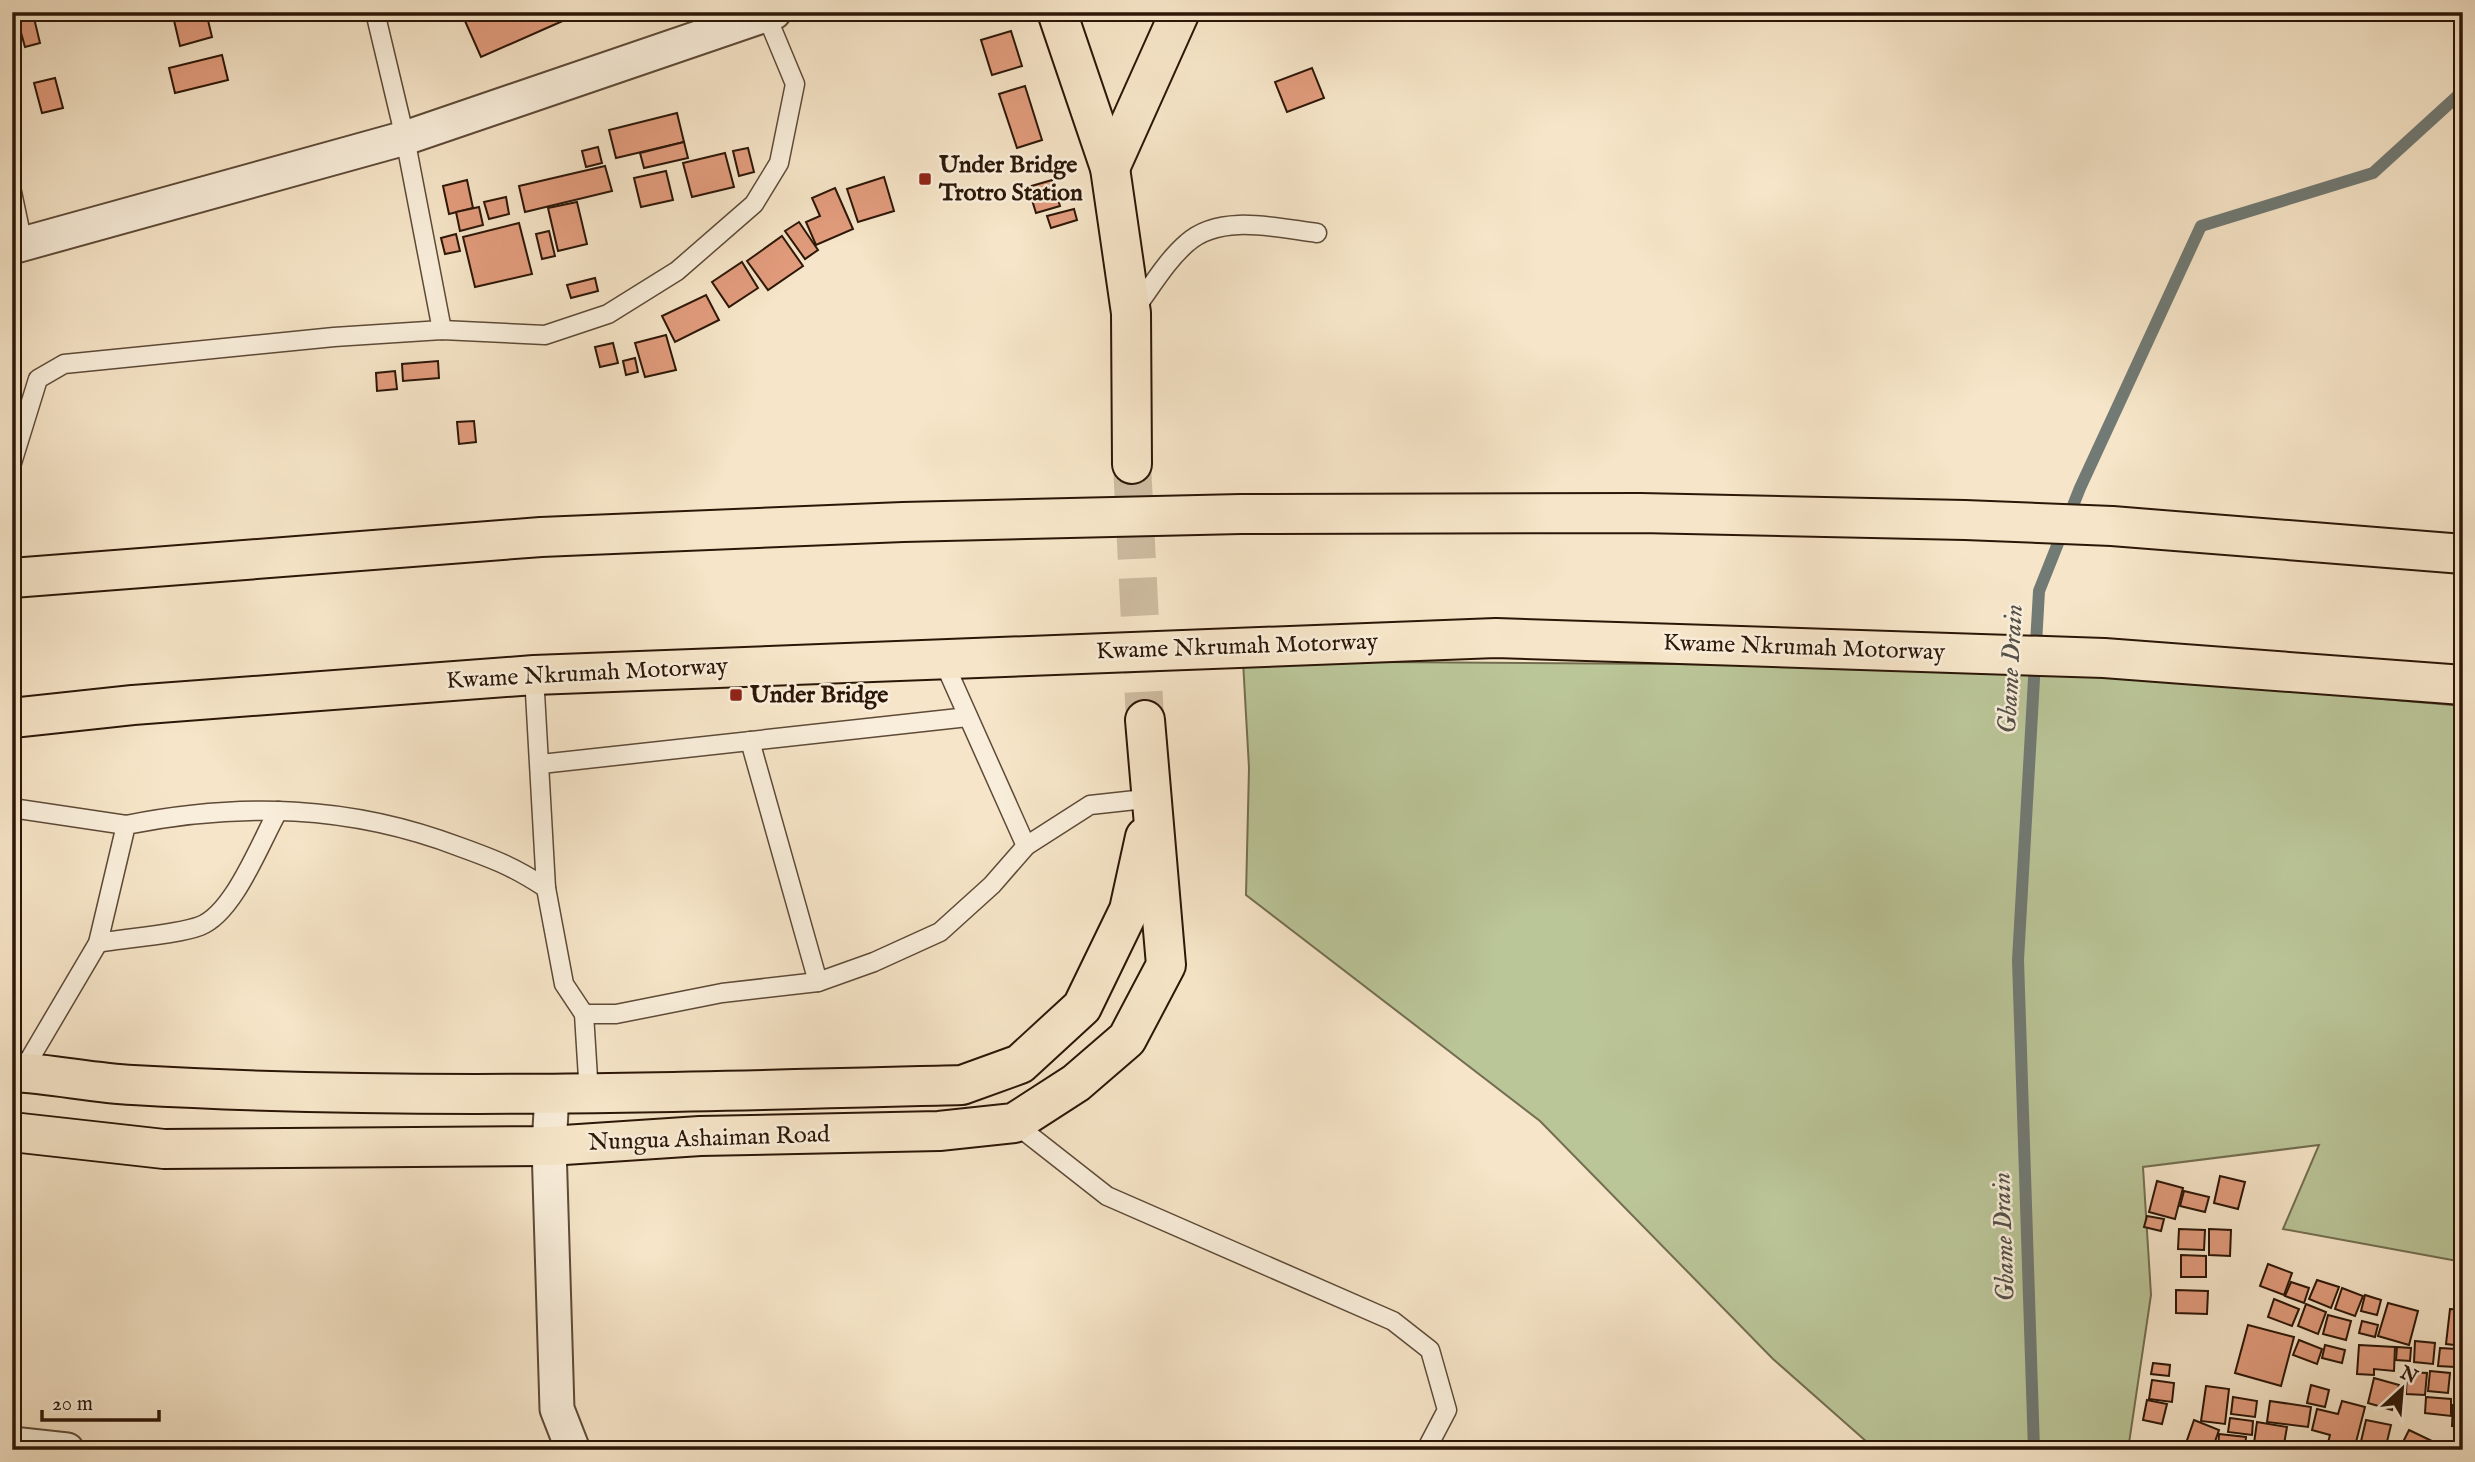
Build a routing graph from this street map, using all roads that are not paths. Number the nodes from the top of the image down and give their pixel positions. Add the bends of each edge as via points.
1 (375, 12) edge
2 (1057, 12) edge
3 (1180, 12) edge
4 (768, 13) edge
5 (405, 138) junction
6 (1110, 168) junction
7 (12, 192) edge
8 (1317, 233) dead end
9 (17, 246) edge
10 (1131, 313) junction
11 (442, 330) junction
12 (12, 463) edge
13 (1132, 464) tunnel mouth
14 (2463, 554) edge
15 (12, 578) edge
16 (942, 658) junction
17 (534, 674) junction
18 (2463, 685) edge
19 (968, 717) junction
20 (12, 718) edge
21 (1145, 720) tunnel mouth
22 (750, 741) junction
23 (541, 764) junction
24 (1154, 798) junction
25 (12, 808) edge
26 (278, 811) junction
27 (126, 825) junction
28 (1026, 846) junction
29 (546, 888) junction
30 (98, 943) junction
31 (818, 982) junction
32 (584, 1014) junction
33 (17, 1072) edge
34 (571, 1094) junction
35 (1014, 1123) junction
36 (12, 1132) edge
37 (549, 1146) junction
38 (12, 1444) edge
39 (66, 1450) edge
40 (573, 1450) edge
41 (1426, 1450) edge

1 - 5 lane
2 - 6 main road
3 - 6 main road
4 - 5 street
4 - 11 lane via 795,84 779,163 754,204 677,271 608,314 545,335
5 - 9 street
5 - 11 lane
6 - 10 main road
7 - 9 lane
8 - 10 lane via 1248,225 1214,228 1187,242
10 - 13 main road
11 - 12 lane via 65,365 38,379
14 - 15 main road via 2112,526 1965,520 1612,513 1241,514 541,537
16 - 17 main road, Kwame Nkrumah Motorway
16 - 18 main road, Kwame Nkrumah Motorway via 1496,638 2104,657
16 - 19 lane
17 - 20 main road, Kwame Nkrumah Motorway
17 - 23 lane
19 - 22 lane
19 - 28 lane
21 - 24 main road, Nungua Ashaiman Road
22 - 23 lane
22 - 31 lane
23 - 29 lane
24 - 28 lane via 1090,805
24 - 34 main road, Nungua Ashaiman Road via 1129,910 1082,1007 1020,1064 962,1085
24 - 35 main road, Nungua Ashaiman Road via 1166,965 1127,1039 1076,1083
25 - 27 lane
26 - 27 lane via 166,817
26 - 29 lane via 366,817 414,829 512,865
26 - 30 lane via 234,898 220,914 201,926
27 - 30 lane
28 - 31 lane via 940,932
29 - 32 lane via 564,984
30 - 33 lane
31 - 32 lane via 722,993 615,1014
32 - 34 lane
33 - 34 main road, Nungua Ashaiman Road via 131,1085
34 - 37 street
35 - 37 main road, Nungua Ashaiman Road via 939,1131 700,1136
35 - 41 lane via 1107,1196 1393,1321 1430,1350 1447,1410
36 - 37 main road, Nungua Ashaiman Road via 164,1149
37 - 40 street via 557,1409
38 - 39 street

